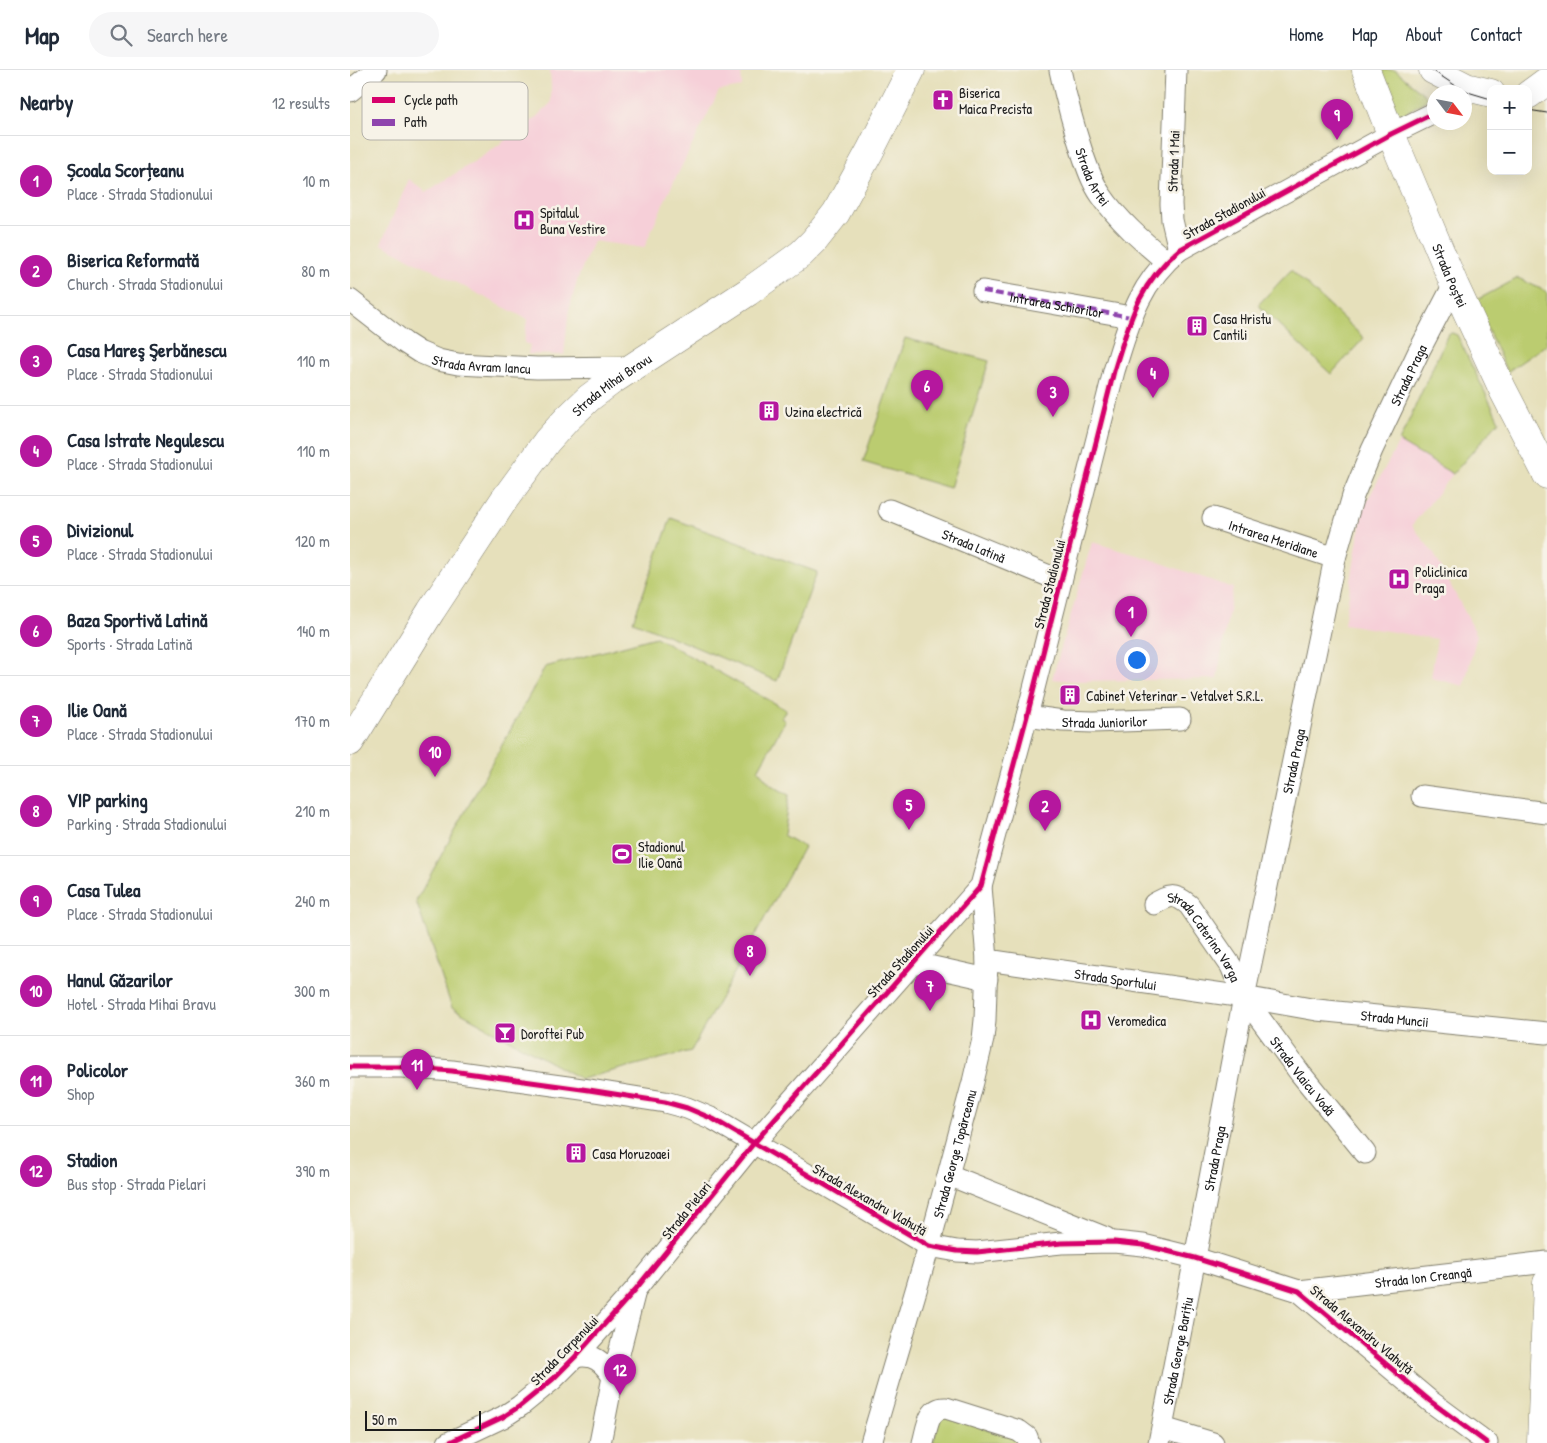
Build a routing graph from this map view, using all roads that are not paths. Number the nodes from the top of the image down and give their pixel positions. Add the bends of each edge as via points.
1 (376, 70) edge
2 (912, 70) edge
3 (1060, 70) edge
4 (1176, 70) edge
5 (1366, 70) edge
6 (1433, 70) edge
7 (1547, 81) edge
8 (350, 91) edge
9 (1532, 93) edge
10 (1478, 94) edge
11 (1532, 96) edge
12 (1547, 98) edge
13 (1427, 116) edge
14 (1391, 134) junction
15 (1172, 256) junction
16 (1454, 284) junction
17 (983, 291) dead end
18 (350, 300) edge
19 (1131, 317) junction
20 (632, 367) junction
21 (1547, 475) edge
22 (889, 510) dead end
23 (1213, 518) dead end
24 (1335, 558) junction
25 (1061, 581) junction
26 (1027, 716) junction
27 (1180, 719) dead end
28 (350, 742) edge
29 (1422, 796) dead end
30 (1547, 813) edge
31 (981, 886) junction
32 (1154, 904) dead end
33 (915, 962) junction
34 (987, 970) junction
35 (1244, 997) junction
36 (1547, 1034) edge
37 (350, 1067) edge
38 (754, 1143) junction
39 (1365, 1154) dead end
40 (949, 1175) junction
41 (1114, 1242) junction
42 (930, 1246) junction
43 (1195, 1258) junction
44 (1547, 1262) edge
45 (1547, 1283) edge
46 (635, 1290) junction
47 (1299, 1292) junction
48 (575, 1357) junction
49 (613, 1377) junction
50 (1161, 1435) edge
51 (448, 1443) edge
52 (600, 1443) edge
53 (871, 1443) edge
54 (923, 1443) edge
55 (1029, 1443) edge
56 (1213, 1443) edge
57 (1487, 1443) edge
58 (1541, 1443) edge

1 - 8 street
2 - 20 main road, Strada Mihai Bravu via 836,213 814,241 748,292
3 - 15 street, Strada Artei via 1080,144 1100,194 1144,243
4 - 15 street, Strada 1 Mai
5 - 14 main road, Strada Poștei
6 - 10 main road
7 - 9 main road
11 - 12 main road
13 - 14 street, Strada Stadionului
14 - 15 street, Strada Stadionului
14 - 16 main road, Strada Poștei
15 - 19 street, Strada Stadionului via 1154,275
16 - 21 main road, Strada Poștei
16 - 24 street, Strada Praga via 1372,450 1353,496
17 - 19 street, Intrarea Schiorilor
18 - 20 street, Strada Avram Iancu via 404,343 438,360 537,368
19 - 25 street, Strada Stadionului via 1114,371
20 - 28 main road, Strada Mihai Bravu via 566,419 527,467 431,611
22 - 25 street, Strada Latină
23 - 24 street, Intrarea Meridiane
24 - 35 street, Strada Praga
25 - 26 street, Strada Stadionului
26 - 27 street, Strada Juniorilor via 1086,722
26 - 31 street, Strada Stadionului
29 - 30 street
31 - 33 street, Strada Stadionului
31 - 34 street, Strada George Topârceanu
32 - 35 street, Strada Caterina Varga via 1174,896 1189,905 1231,966
33 - 34 street, Strada Sportului
33 - 38 street, Strada Stadionului
34 - 35 street, Strada Sportului
34 - 40 street, Strada George Topârceanu via 983,1039
35 - 36 street, Strada Muncii via 1317,1010
35 - 39 street, Strada Vlaicu Vodă via 1300,1074
35 - 43 street, Strada Praga
37 - 38 street, Strada Alexandru Vlahuță via 462,1072 666,1102 707,1116
38 - 42 street, Strada Alexandru Vlahuță
38 - 46 street, Strada Pielari
40 - 41 street
40 - 42 street, Strada George Topârceanu
41 - 42 street, Strada Alexandru Vlahuță via 1061,1243 977,1252
41 - 43 street, Strada Alexandru Vlahuță via 1143,1245
42 - 53 street, Strada George Topârceanu
43 - 47 street, Strada Alexandru Vlahuță
43 - 50 street, Strada George Barițiu
44 - 47 street, Strada Ion Creangă
45 - 58 main road
46 - 48 street, Strada Carpenului
46 - 49 street, Strada Pielari
47 - 57 street, Strada Alexandru Vlahuță via 1430,1401
48 - 49 street via 592,1357
48 - 51 street, Strada Carpenului via 520,1406
49 - 52 street, Strada Pielari
50 - 56 street
54 - 55 street via 935,1410 946,1408 1020,1431

